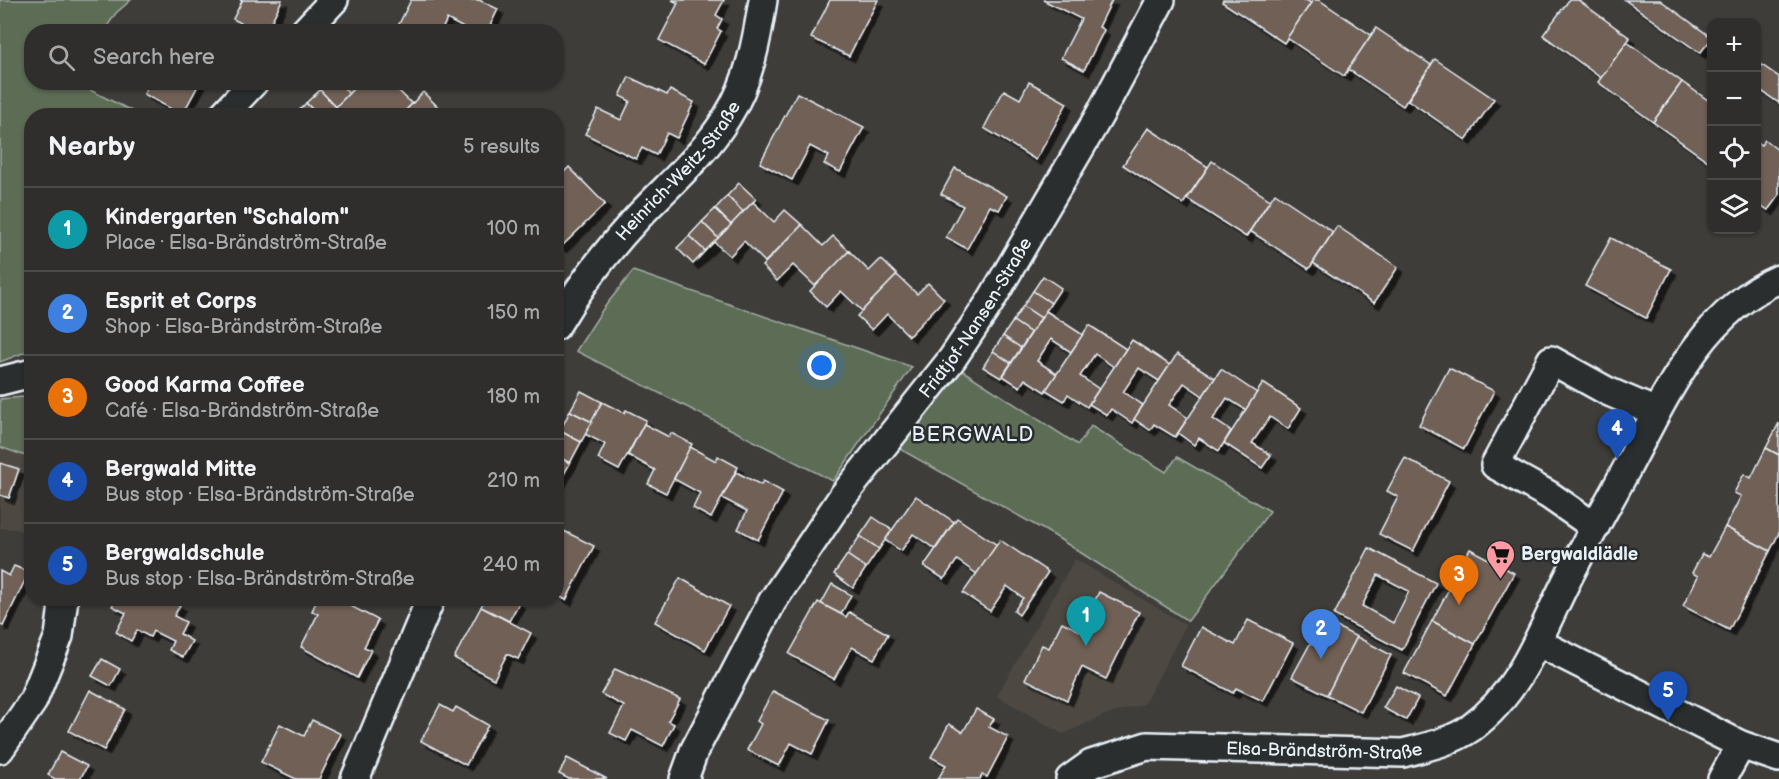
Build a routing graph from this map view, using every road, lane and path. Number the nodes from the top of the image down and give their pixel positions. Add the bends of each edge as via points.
1 (334, 0) edge
2 (763, 0) edge
3 (1161, 0) edge
4 (312, 24) edge
5 (246, 90) edge
6 (230, 108) edge
7 (1779, 279) edge
8 (564, 312) edge
9 (24, 375) edge
10 (0, 381) edge
11 (1656, 412) junction
12 (1595, 527) junction
13 (63, 606) edge
14 (428, 606) edge
15 (1539, 643) junction
16 (1741, 745) junction
17 (0, 749) edge
18 (1779, 758) edge
19 (355, 779) edge
20 (684, 779) edge
21 (1070, 779) edge
22 (1722, 779) edge

1 - 4 street
2 - 8 street, Heinrich-Weitz-Straße via 756,41 728,117 702,151 638,218
3 - 20 street, Fridtjof-Nansen-Straße via 1099,116 990,302 952,359 843,496 772,602 694,751
5 - 6 street
7 - 11 street, Elsa-Brändström-Straße via 1760,287 1719,319 1688,359
9 - 10 street
11 - 12 street, Elsa-Brändström-Straße
11 - 12 street via 1551,360 1495,465 1550,495
12 - 15 street, Elsa-Brändström-Straße
13 - 17 street via 58,636 33,701
14 - 19 street
15 - 16 street
15 - 21 street, Elsa-Brändström-Straße via 1502,700 1470,729 1439,744 1403,753 1147,746 1092,764
16 - 18 street
16 - 22 street

